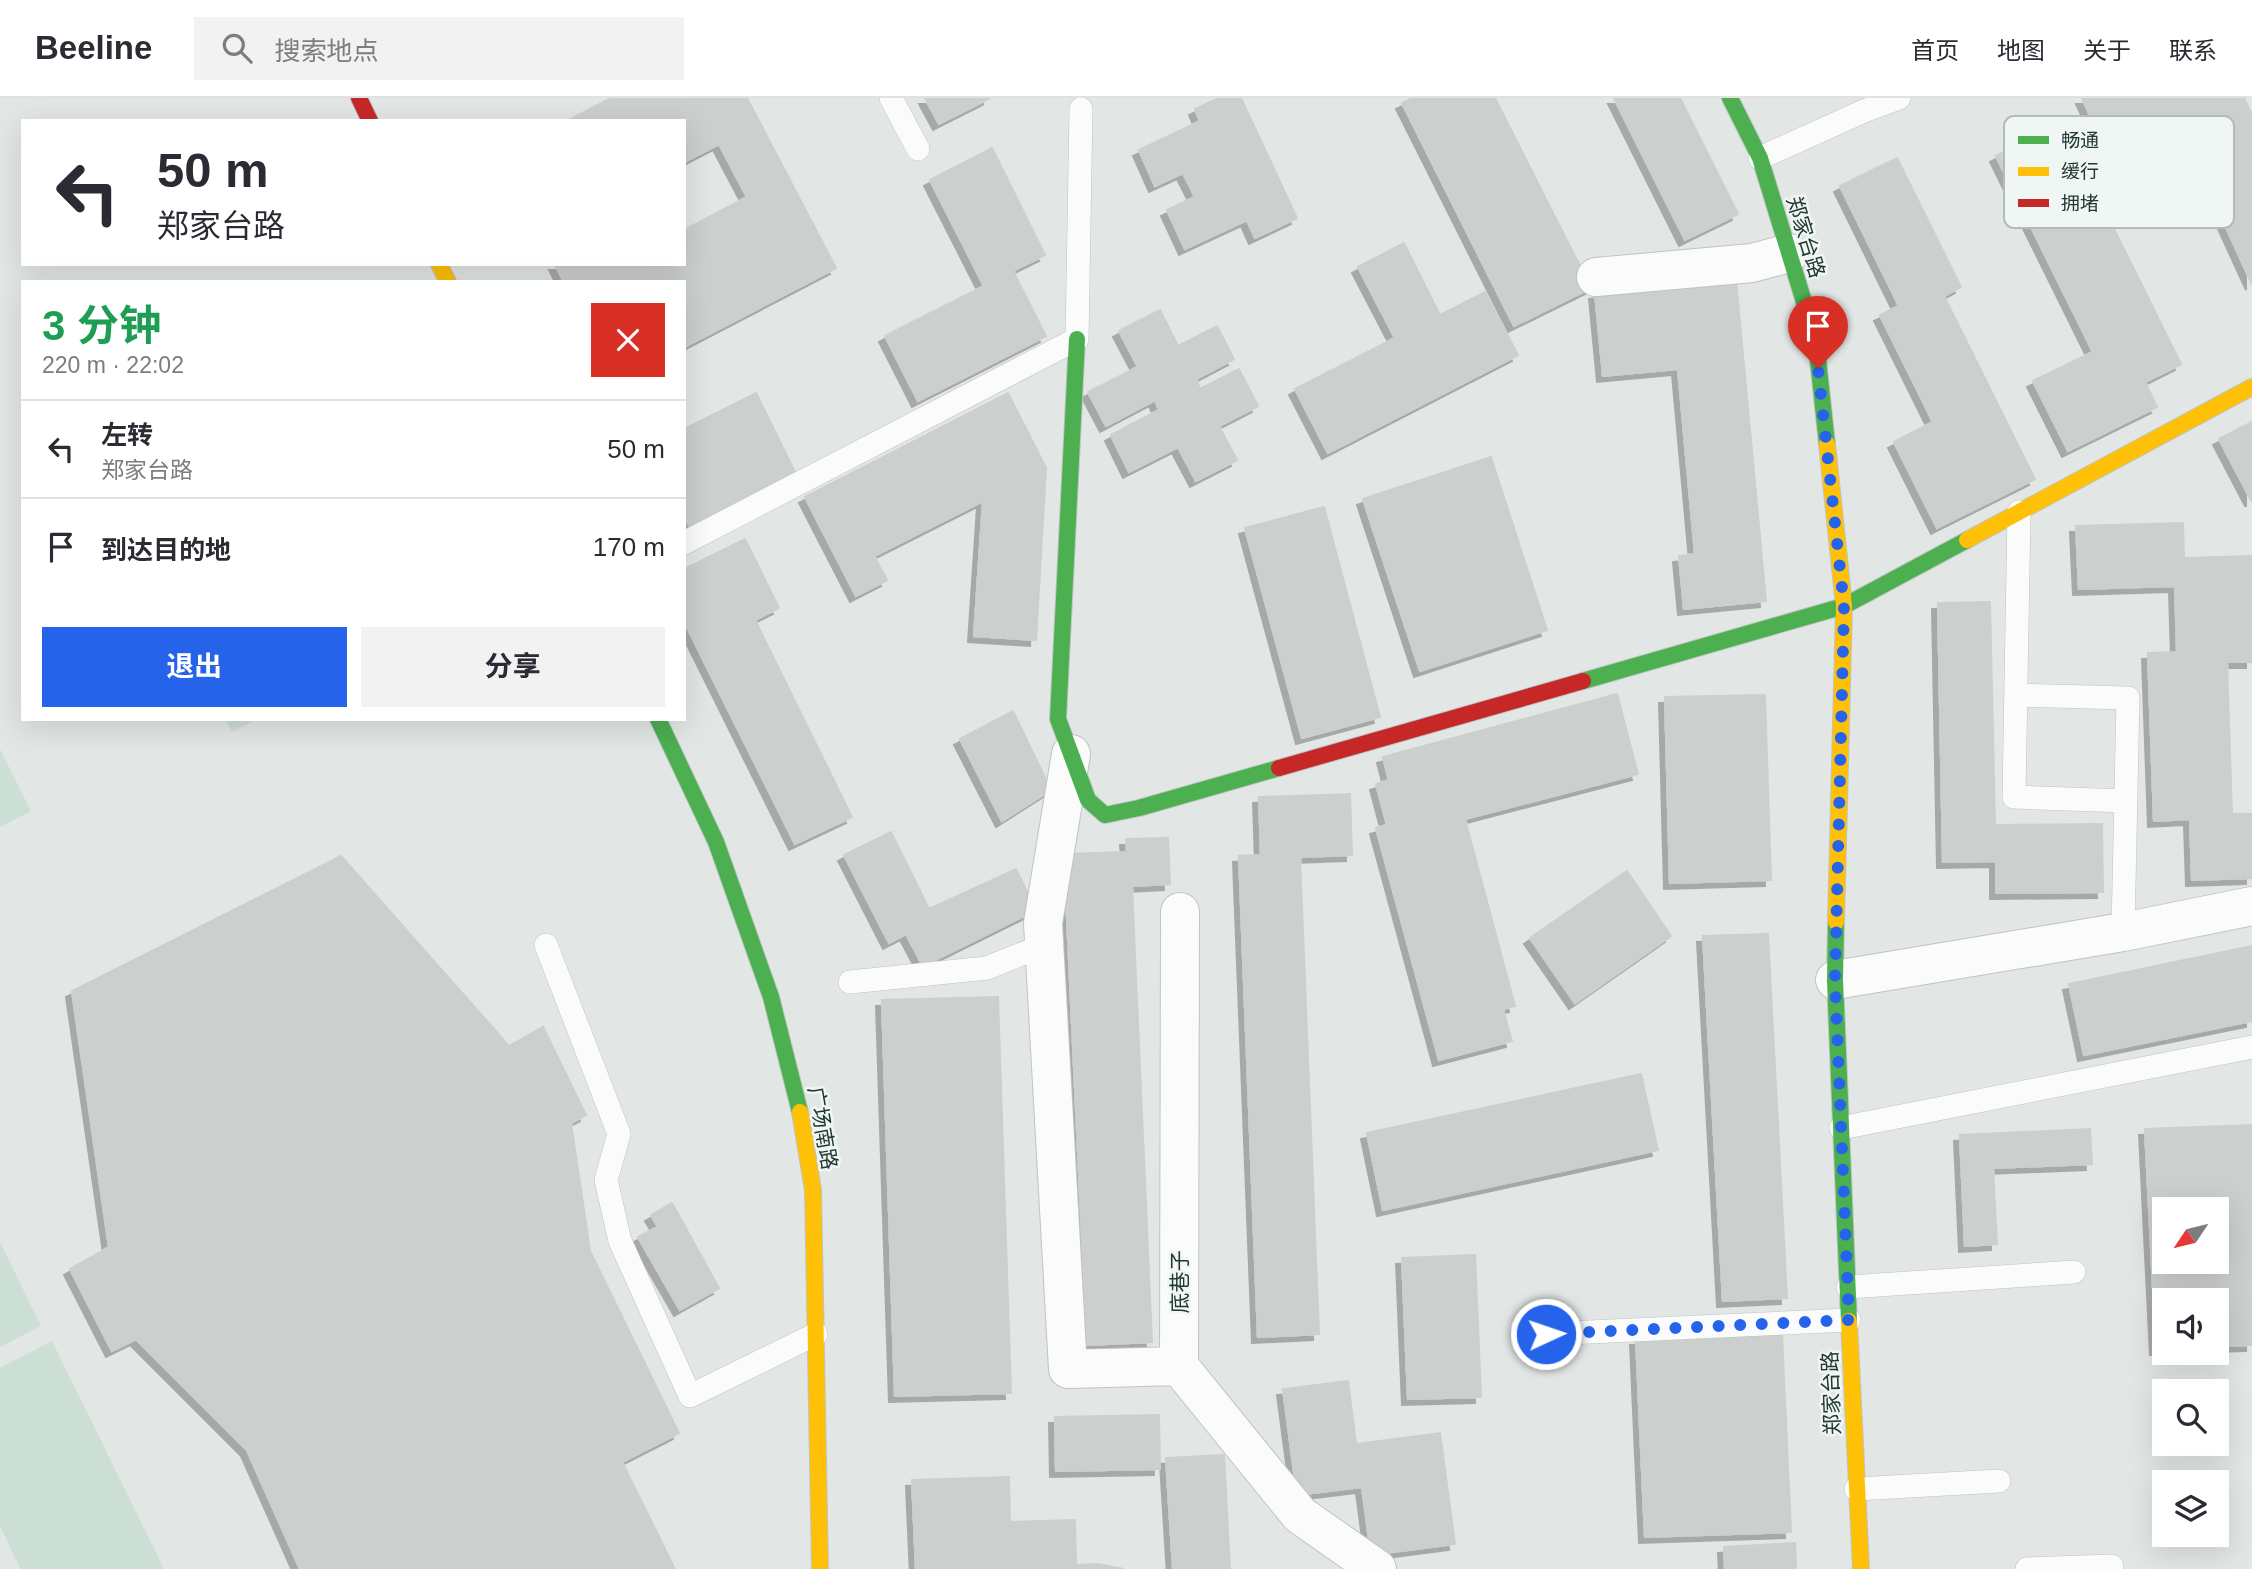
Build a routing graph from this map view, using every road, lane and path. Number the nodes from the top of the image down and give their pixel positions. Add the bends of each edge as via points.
1 (359, 98) edge
2 (891, 98) edge
3 (1730, 98) edge
4 (1899, 98) edge
5 (1081, 109) dead end
6 (369, 119) edge
7 (918, 149) dead end
8 (1760, 158) junction
9 (1789, 253) junction
10 (1596, 277) dead end
11 (1077, 339) junction
12 (2252, 387) edge
13 (2019, 512) junction
14 (686, 542) edge
15 (1844, 606) junction
16 (2016, 695) junction
17 (659, 721) edge
18 (1070, 754) junction
19 (2126, 801) junction
20 (2252, 906) edge
21 (1180, 912) dead end
22 (2123, 932) junction
23 (546, 945) dead end
24 (1044, 945) junction
25 (1835, 981) junction
26 (850, 982) dead end
27 (2252, 1047) edge
28 (1841, 1128) junction
29 (2074, 1272) dead end
30 (1847, 1287) junction
31 (1849, 1320) junction
32 (816, 1334) junction
33 (1546, 1334) dead end
34 (1179, 1366) junction
35 (1999, 1481) dead end
36 (1856, 1489) junction
37 (2112, 1566) dead end
38 (820, 1569) edge
39 (1377, 1569) edge
40 (1861, 1569) edge
41 (2027, 1569) edge

1 - 6 street
2 - 7 lane
3 - 8 street, 郑家台路
4 - 8 lane
5 - 11 lane
8 - 9 street, 郑家台路
9 - 10 street via 1752,263
9 - 15 street, 郑家台路 via 1816,341
11 - 14 lane
11 - 18 street via 1058,719
12 - 13 street
13 - 15 street
13 - 16 lane
15 - 18 street via 1105,815 1088,800
15 - 25 street, 郑家台路
16 - 19 lane via 2014,797
16 - 19 lane via 2128,698
17 - 32 street, 广场南路 via 716,842 771,997 799,1102 813,1190
18 - 24 street via 1043,923
19 - 22 lane
20 - 22 street
21 - 34 street, 底巷子
22 - 25 street
23 - 32 lane via 619,1134 606,1180 620,1241 690,1396
24 - 26 lane via 987,968
24 - 34 street via 1068,1368
25 - 28 street, 郑家台路
27 - 28 lane
28 - 30 street, 郑家台路
29 - 30 lane
30 - 31 street, 郑家台路
31 - 33 lane
31 - 36 street, 郑家台路
32 - 38 street, 广场南路
34 - 39 street via 1300,1515
35 - 36 lane
36 - 40 street, 郑家台路
37 - 41 lane

